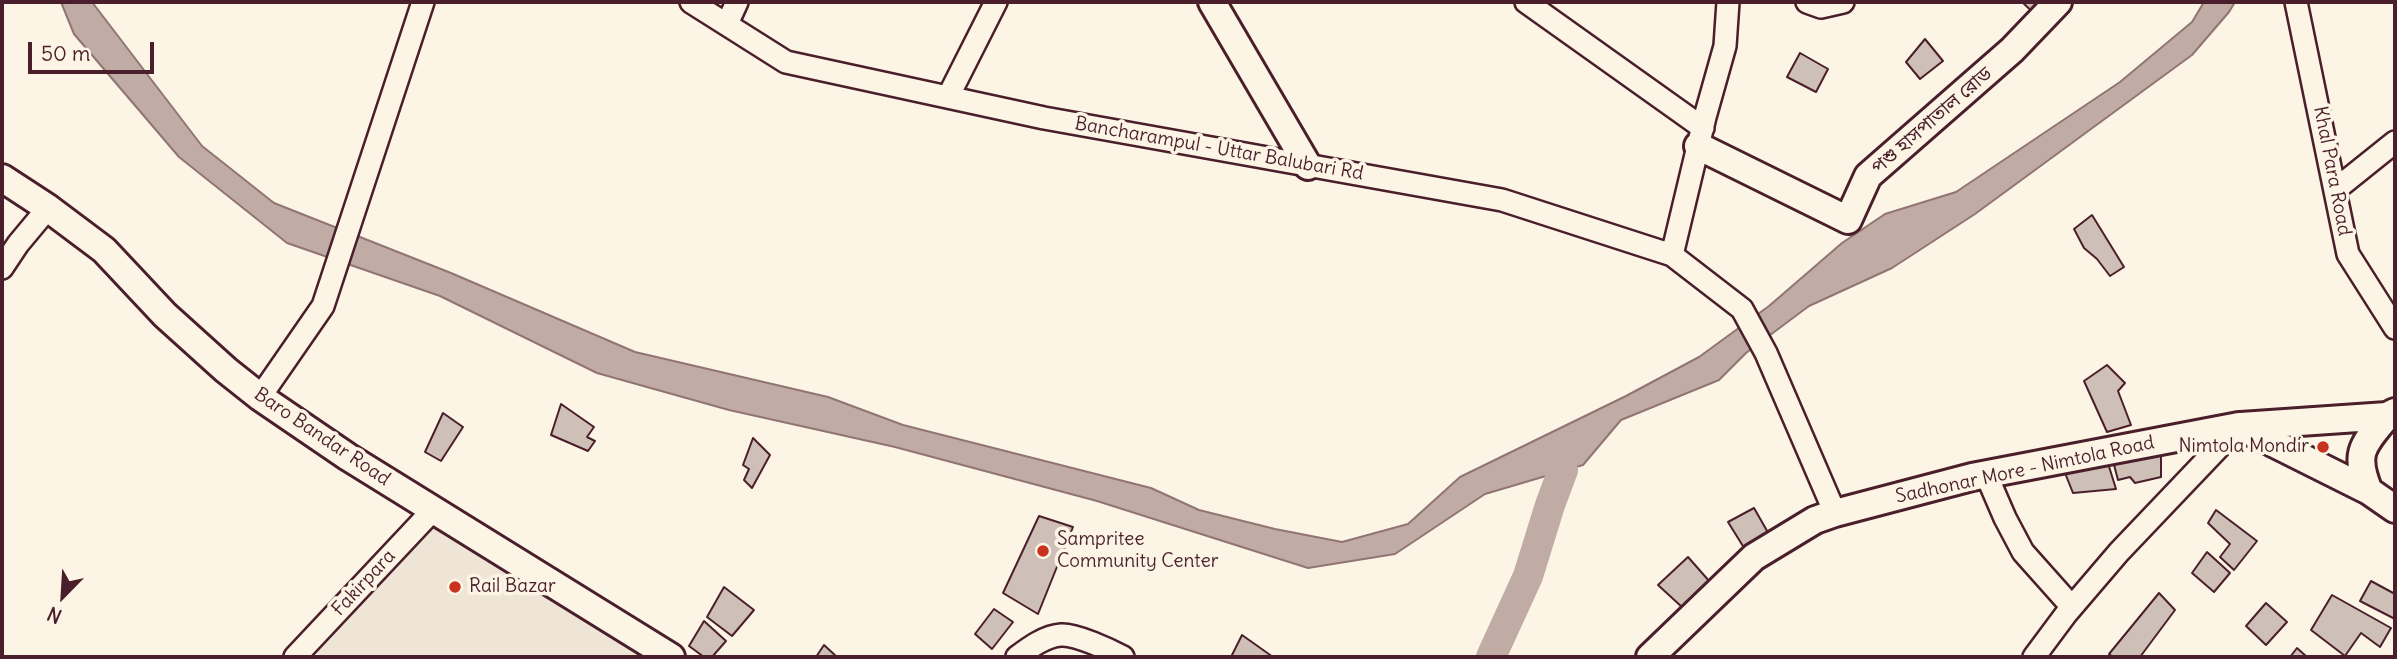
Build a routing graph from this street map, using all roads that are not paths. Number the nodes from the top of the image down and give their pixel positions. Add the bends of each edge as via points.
1 (423, 2) edge
2 (691, 2) edge
3 (737, 2) edge
4 (996, 2) edge
5 (1212, 2) edge
6 (1526, 2) edge
7 (1728, 2) edge
8 (1807, 2) edge
9 (1843, 2) edge
10 (2058, 2) edge
11 (2296, 2) edge
12 (727, 24) junction
13 (948, 97) junction
14 (1700, 137) junction
15 (2395, 142) edge
16 (1308, 166) junction
17 (2, 178) edge
18 (2335, 190) junction
19 (48, 208) junction
20 (1672, 255) junction
21 (2, 268) edge
22 (2395, 328) edge
23 (260, 397) junction
24 (2391, 414) edge
25 (2239, 426) junction
26 (1986, 474) junction
27 (2369, 491) junction
28 (434, 509) junction
29 (2395, 509) edge
30 (1835, 513) junction
31 (2072, 607) junction
32 (1098, 652) edge
33 (302, 655) edge
34 (671, 657) edge
35 (1017, 657) edge
36 (1123, 657) edge
37 (1650, 657) edge
38 (2034, 657) edge

1 - 23 street via 323,306
2 - 12 street, Bancharampul - Uttar Balubari Rd
3 - 12 street
4 - 13 street
5 - 16 street
6 - 14 street
7 - 14 street via 1725,46
8 - 9 street via 1821,6
10 - 14 street, পশু হাসপাতাল রোড via 2012,50 1868,176 1848,220
11 - 18 street, Khal Para Road
12 - 13 street, Bancharampul - Uttar Balubari Rd via 786,62
13 - 16 street, Bancharampul - Uttar Balubari Rd
14 - 20 street
15 - 18 street
16 - 20 street, Bancharampul - Uttar Balubari Rd via 1502,200
17 - 19 street, Baro Bandar Road
18 - 22 street, Khal Para Road via 2348,254
19 - 21 street
19 - 23 street, Baro Bandar Road via 104,250 165,314
20 - 30 street, Bancharampul - Uttar Balubari Rd via 1742,309 1766,353
23 - 28 street, Baro Bandar Road
24 - 25 street, Sadhonar More - Nimtola Road
24 - 27 street via 2366,442 2360,458
25 - 26 street, Sadhonar More - Nimtola Road
25 - 27 street
25 - 31 street
26 - 30 street, Sadhonar More - Nimtola Road
26 - 31 street via 2023,552
27 - 29 street
28 - 33 street, Fakirpara
28 - 34 street, Baro Bandar Road
30 - 37 street, Sadhonar More - Nimtola Road via 1815,520 1755,557
31 - 38 street
32 - 35 street via 1062,635 1032,645
32 - 36 street

